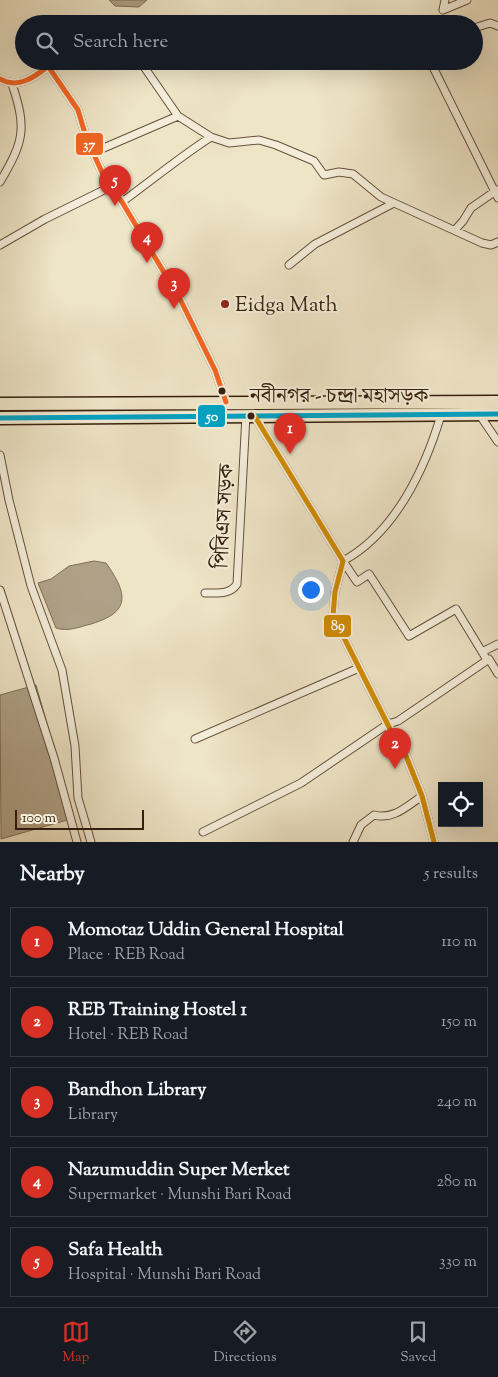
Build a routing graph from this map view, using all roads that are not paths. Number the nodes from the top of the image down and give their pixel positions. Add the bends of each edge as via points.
1 (445, 0) edge
2 (467, 0) edge
3 (483, 25) edge
4 (498, 26) edge
5 (42, 70) edge
6 (51, 70) edge
7 (146, 70) edge
8 (435, 70) edge
9 (0, 79) edge
10 (12, 84) junction
11 (178, 116) junction
12 (211, 137) junction
13 (92, 153) junction
14 (0, 182) edge
15 (110, 187) junction
16 (497, 193) edge
17 (122, 202) junction
18 (394, 203) junction
19 (455, 230) junction
20 (498, 242) edge
21 (0, 245) edge
22 (289, 265) dead end
23 (226, 402) junction
24 (498, 402) edge
25 (0, 404) edge
26 (441, 414) junction
27 (479, 414) junction
28 (498, 414) edge
29 (250, 415) junction
30 (0, 418) edge
31 (498, 442) edge
32 (0, 455) edge
33 (343, 560) junction
34 (0, 590) edge
35 (206, 593) dead end
36 (498, 644) edge
37 (482, 652) junction
38 (486, 660) junction
39 (359, 668) junction
40 (498, 674) edge
41 (388, 724) junction
42 (195, 739) dead end
43 (422, 796) junction
44 (203, 832) dead end
45 (77, 842) edge
46 (92, 842) edge
47 (353, 842) edge
48 (434, 842) edge

1 - 2 street via 443,10
3 - 4 street via 490,23
5 - 10 street via 19,84
6 - 13 street via 78,110
7 - 11 street
8 - 16 street
9 - 10 street
10 - 14 street via 23,126 21,142
11 - 12 street
11 - 13 street
12 - 17 street via 176,159
12 - 18 street via 229,143 259,140 276,145 314,161 324,175 353,174 381,197
13 - 15 street
15 - 17 street
15 - 21 street
16 - 19 street via 471,208
17 - 23 street via 182,301 216,370
18 - 19 street
18 - 22 street via 314,244
19 - 20 street via 482,243 491,245
23 - 24 highway, নবীনগর - চন্দ্রা মহাসড়ক
23 - 25 highway, নবীনগর - চন্দ্রা মহাসড়ক
26 - 27 highway, নবীনগর - চন্দ্রা মহাসড়ক
26 - 29 highway, নবীনগর - চন্দ্রা মহাসড়ক
26 - 33 street via 422,466 393,516 380,533
27 - 28 highway, নবীনগর - চন্দ্রা মহাসড়ক
27 - 31 street
29 - 30 highway, নবীনগর - চন্দ্রা মহাসড়ক
29 - 33 street
29 - 35 street, পিবিএস সড়ক via 237,584 234,590
32 - 46 street via 31,586 62,670 75,746 78,798
33 - 37 street via 357,582 369,574 409,636 456,608
33 - 39 street via 333,616
34 - 45 street via 54,758
36 - 37 street
37 - 38 street
38 - 40 street via 489,659
38 - 41 street via 398,721
39 - 41 street
39 - 42 street
41 - 43 street via 406,756
41 - 44 street via 301,783
43 - 47 street via 385,818 374,815 360,825
43 - 48 street

